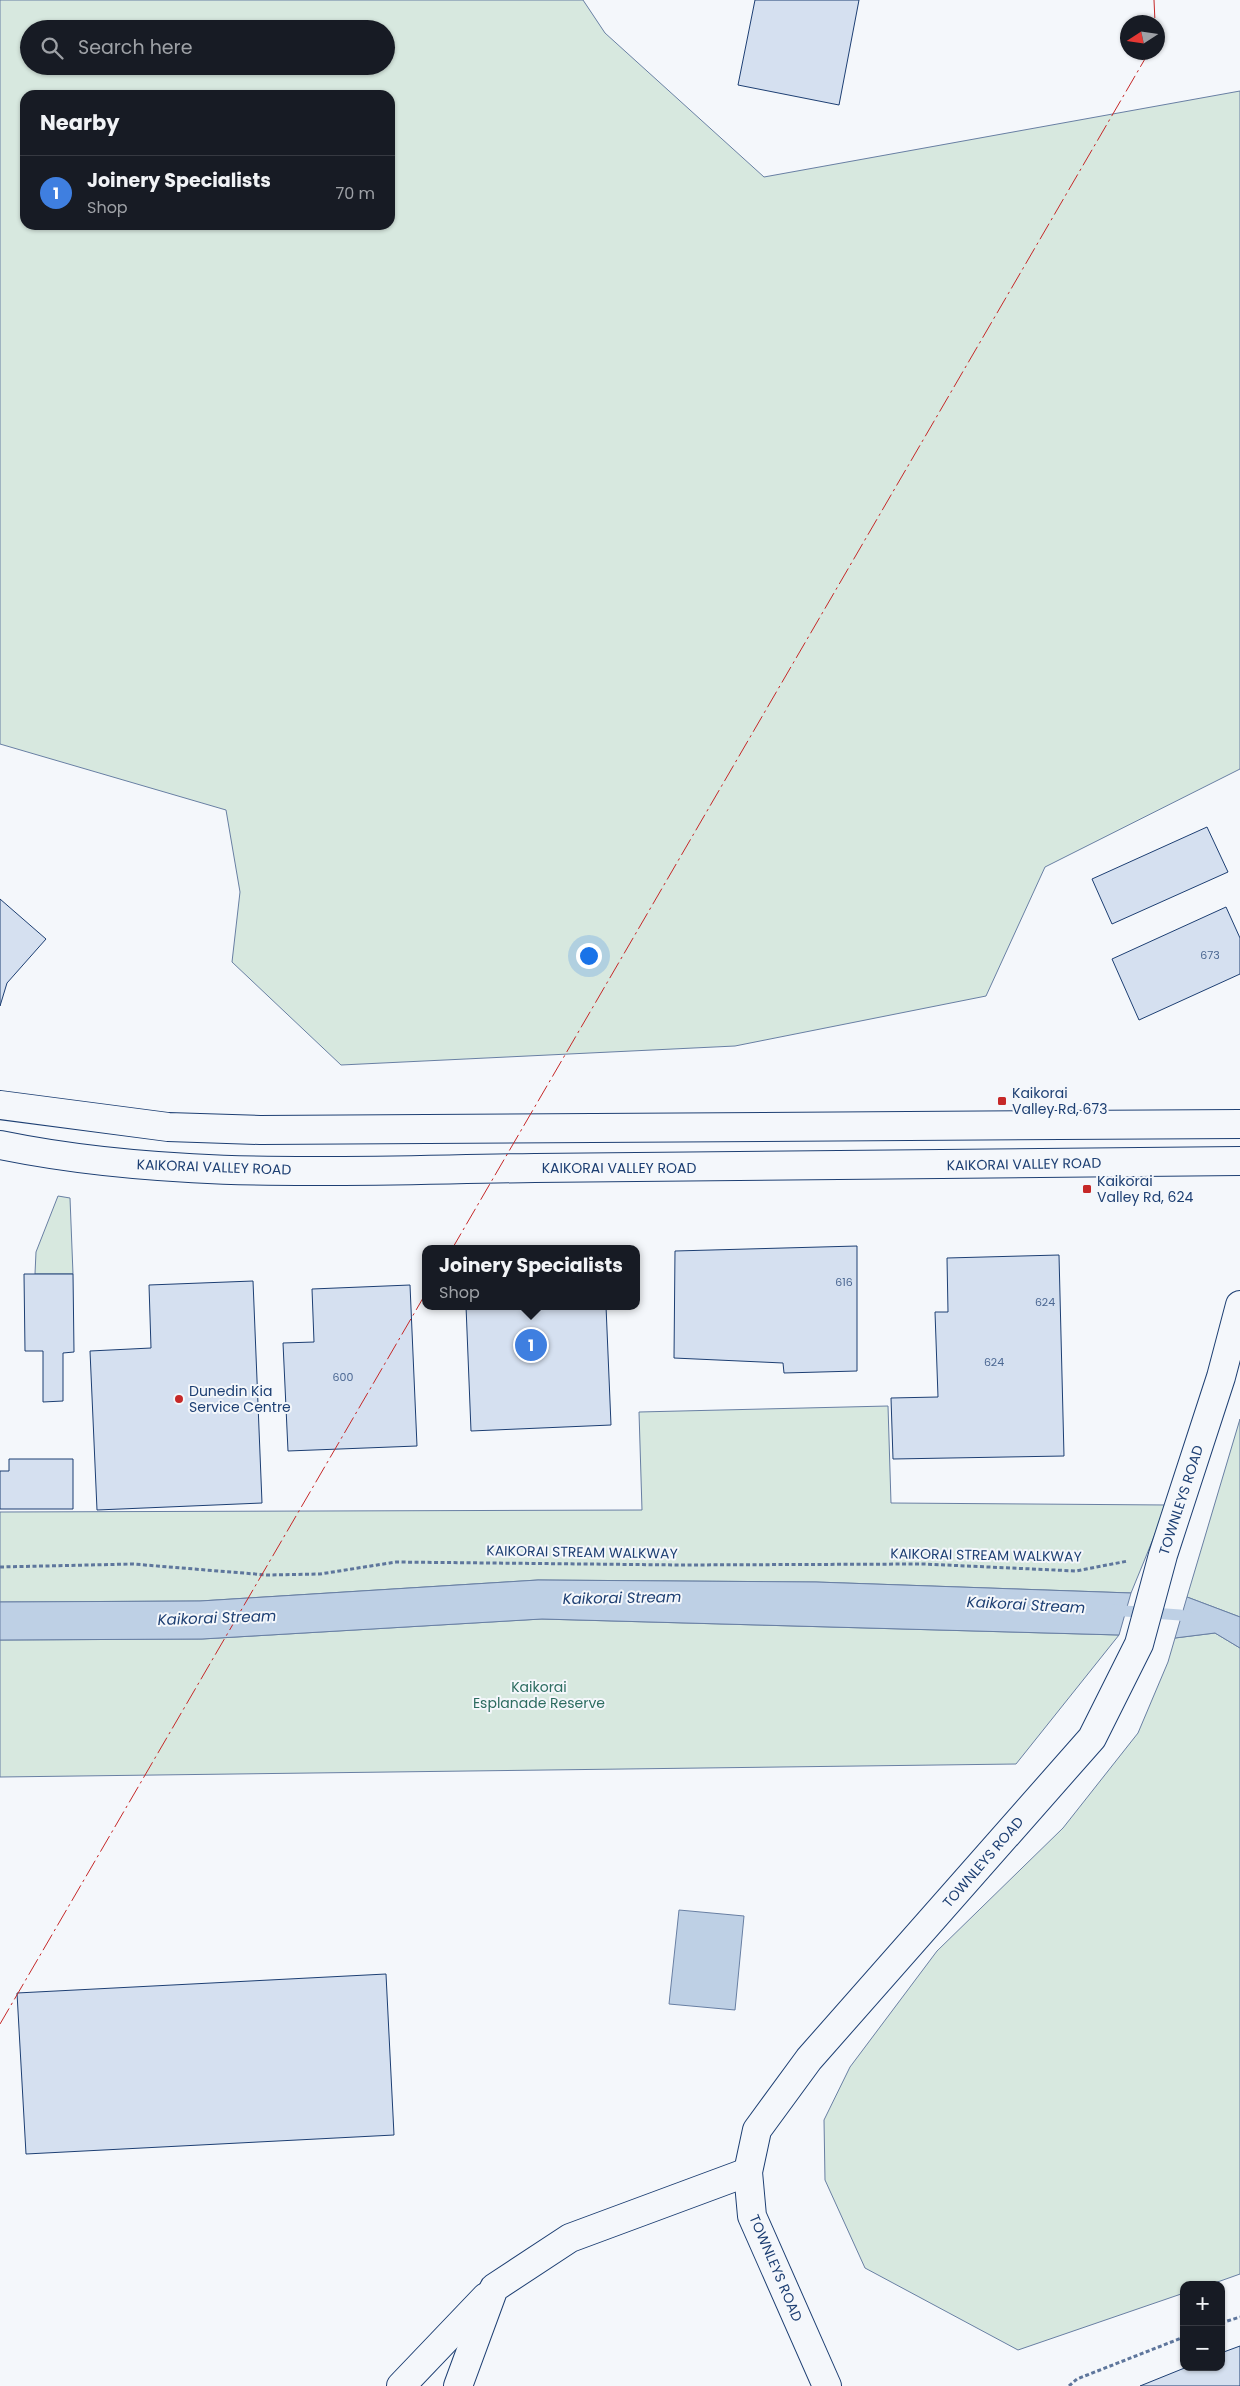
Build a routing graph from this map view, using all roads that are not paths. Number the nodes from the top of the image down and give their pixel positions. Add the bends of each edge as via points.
1 (0, 1105) edge
2 (1240, 1124) edge
3 (0, 1145) edge
4 (1240, 1161) edge
5 (1240, 1305) edge
6 (748, 2172) junction
7 (494, 2288) junction
8 (400, 2386) edge
9 (458, 2386) edge
10 (827, 2386) edge

1 - 2 main road via 168,1127 260,1130
3 - 4 main road, KAIKORAI VALLEY ROAD via 56,1156 148,1166 310,1171
5 - 6 main road, TOWNLEYS ROAD via 1139,1644 1092,1738 810,2058 757,2130
6 - 7 main road via 570,2238
6 - 10 main road, TOWNLEYS ROAD via 752,2216
7 - 8 main road
7 - 9 main road

